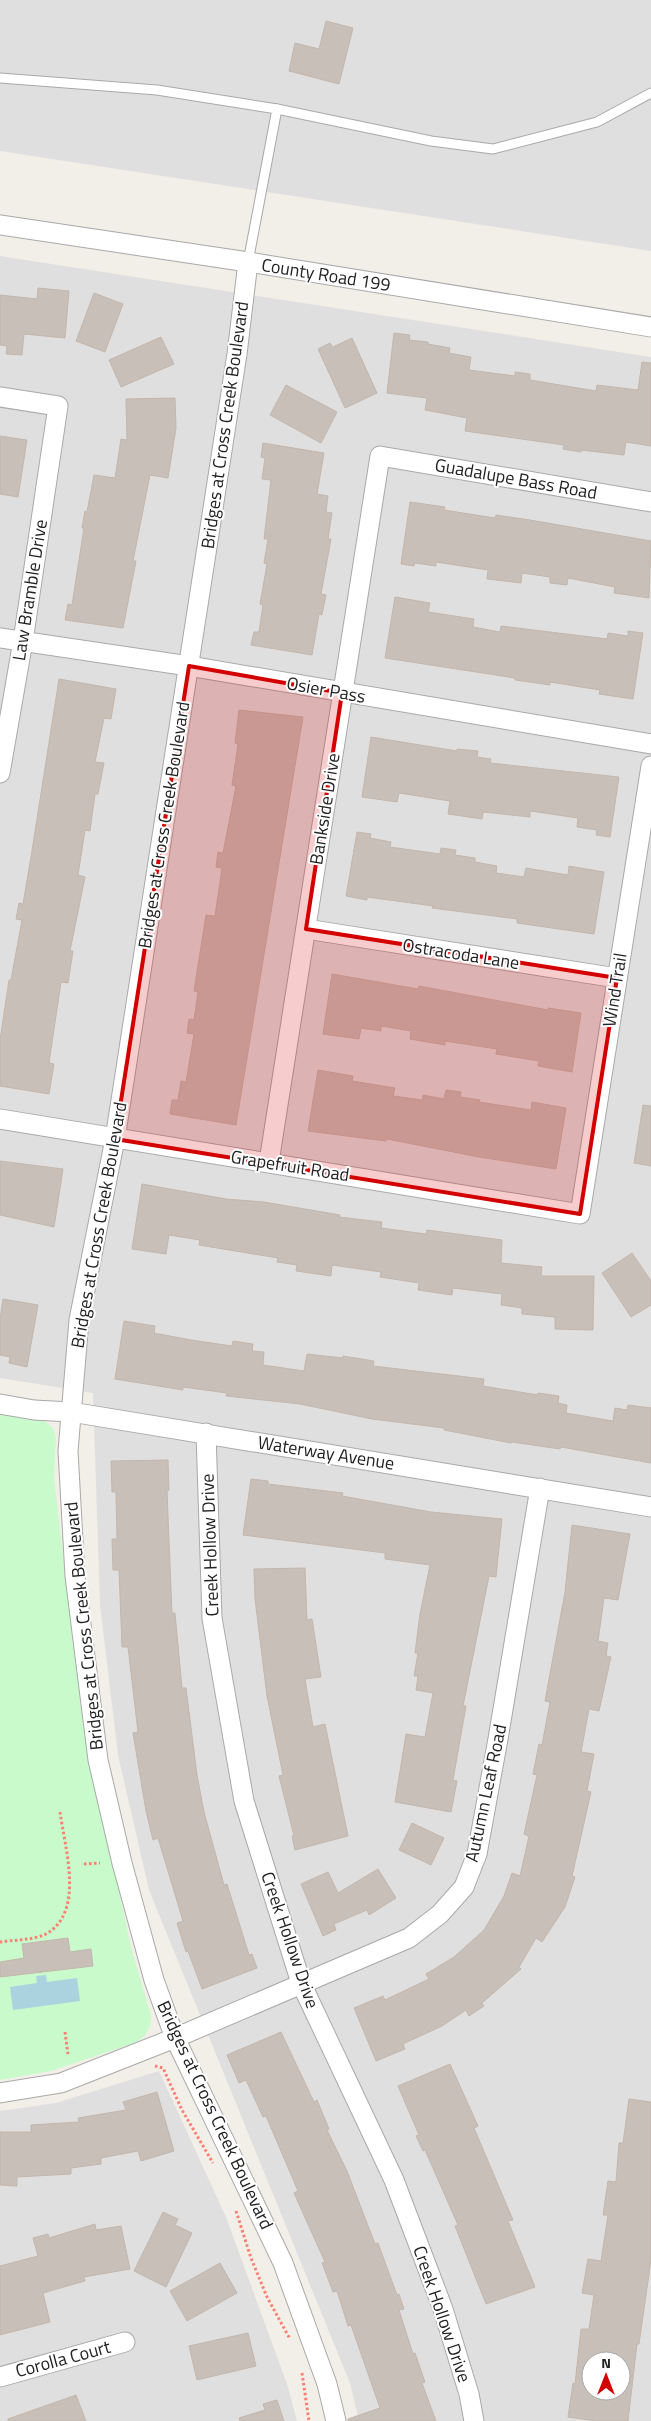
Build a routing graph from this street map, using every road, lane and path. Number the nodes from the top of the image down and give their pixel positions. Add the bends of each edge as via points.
1 (0, 78) edge
2 (651, 93) edge
3 (277, 109) junction
4 (0, 225) edge
5 (248, 262) junction
6 (651, 327) edge
7 (0, 397) edge
8 (380, 456) joint
9 (651, 502) edge
10 (0, 638) edge
11 (23, 641) junction
12 (189, 666) junction
13 (342, 693) junction
14 (651, 744) edge
15 (651, 766) edge
16 (0, 773) edge
17 (306, 929) junction
18 (617, 978) junction
19 (0, 1119) edge
20 (114, 1139) junction
21 (269, 1162) junction
22 (580, 1214) joint
23 (0, 1404) edge
24 (71, 1412) junction
25 (206, 1434) junction
26 (540, 1488) junction
27 (651, 1507) edge
28 (60, 1812) dead end
29 (100, 1863) dead end
30 (84, 1864) dead end
31 (0, 1942) edge
32 (301, 1983) junction
33 (65, 2032) dead end
34 (176, 2038) junction
35 (68, 2054) dead end
36 (150, 2067) dead end
37 (0, 2093) edge
38 (214, 2164) dead end
39 (233, 2202) dead end
40 (291, 2341) dead end
41 (125, 2342) dead end
42 (299, 2366) dead end
43 (0, 2377) edge
44 (309, 2421) edge
45 (336, 2421) edge
46 (474, 2421) edge

1 - 3 lane via 157,90
2 - 3 lane via 597,122 493,149 431,141
3 - 5 lane
4 - 5 street, County Road 199
5 - 6 street, County Road 199
5 - 12 street, Bridges at Cross Creek Boulevard
7 - 11 street, Law Bramble Drive via 58,406
8 - 9 street, Guadalupe Bass Road
8 - 13 street, Bankside Drive
10 - 11 street, Osier Pass
11 - 12 street, Osier Pass
11 - 16 street, Law Bramble Drive
12 - 13 street, Osier Pass
12 - 20 street, Bridges at Cross Creek Boulevard
13 - 14 street, Osier Pass
13 - 17 street, Bankside Drive
15 - 18 street, Wind Trail
17 - 18 street, Ostracoda Lane
17 - 21 street, Bankside Drive
18 - 22 street, Wind Trail
19 - 20 street, Grapefruit Road
20 - 21 street, Grapefruit Road
20 - 24 street, Bridges at Cross Creek Boulevard via 79,1320
21 - 22 street, Grapefruit Road
23 - 24 street, Waterway Avenue
24 - 25 street, Waterway Avenue
24 - 34 street, Bridges at Cross Creek Boulevard via 68,1451 75,1576 98,1760 154,1980
25 - 26 street, Waterway Avenue
25 - 32 street, Creek Hollow Drive via 212,1618 228,1713 244,1801
26 - 27 street, Waterway Avenue
26 - 32 street, Autumn Leaf Road via 477,1854 464,1887 440,1914 409,1938
28 - 31 path via 71,1893 64,1918 44,1935
29 - 30 path
32 - 34 street, Autumn Leaf Road
32 - 46 street, Creek Hollow Drive via 394,2180 443,2309
33 - 35 path
34 - 37 street, Autumn Leaf Road via 61,2083
34 - 45 street, Bridges at Cross Creek Boulevard via 283,2263 327,2384
36 - 38 path via 157,2065 163,2068 182,2110
39 - 40 path via 260,2282
41 - 43 street, Corolla Court
42 - 44 path via 305,2382

